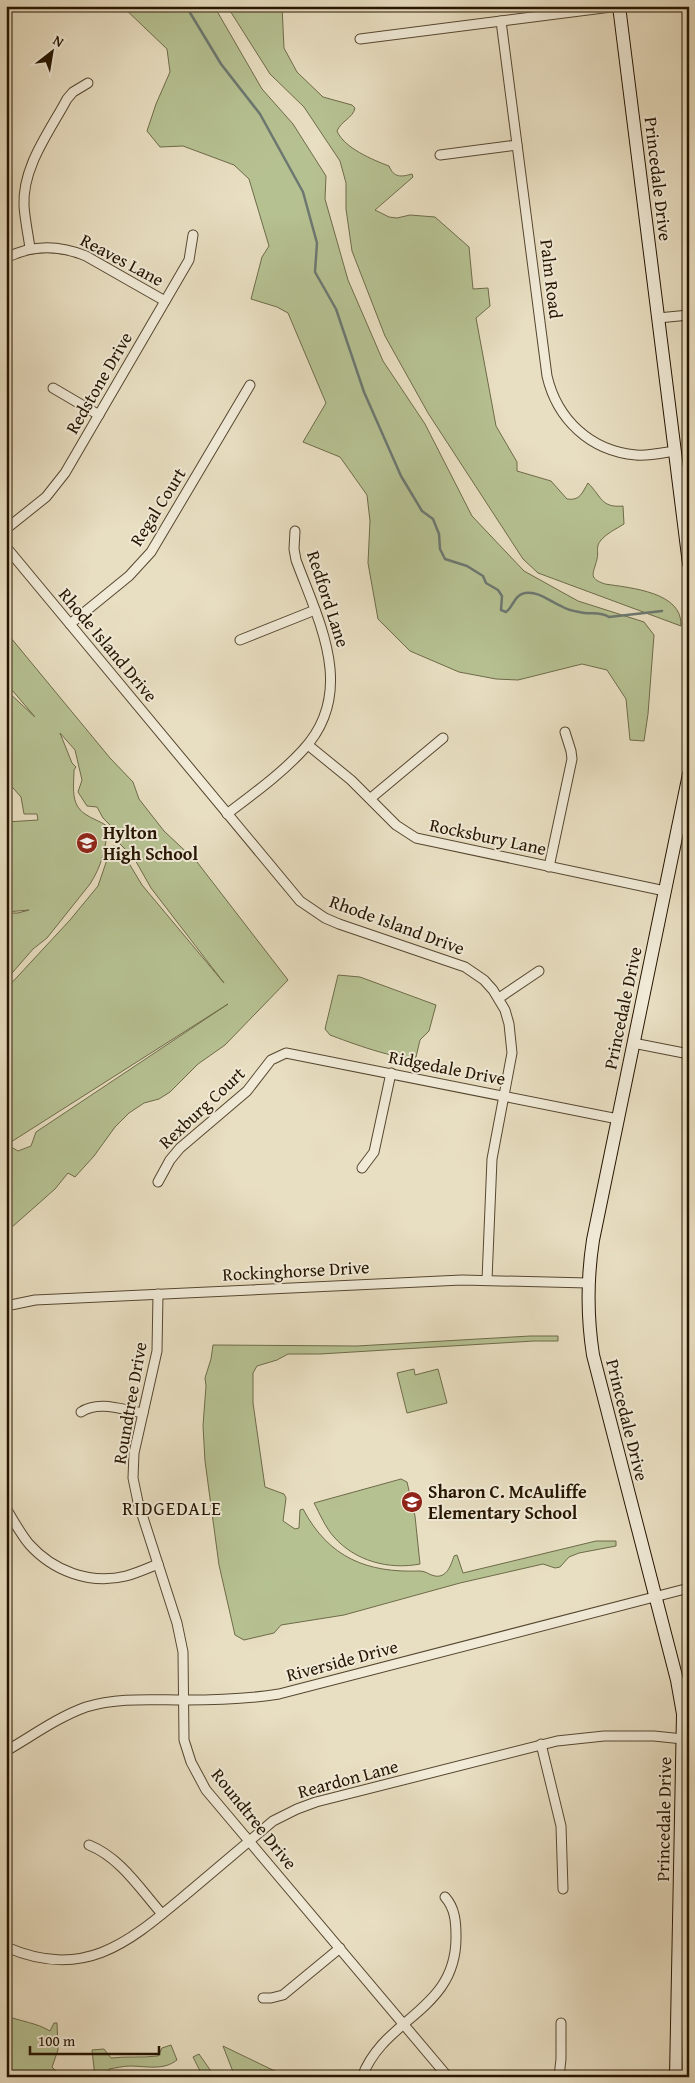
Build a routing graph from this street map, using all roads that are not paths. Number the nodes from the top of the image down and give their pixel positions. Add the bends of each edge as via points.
1 (619, 6) edge
2 (502, 21) junction
3 (360, 39) dead end
4 (88, 83) dead end
5 (517, 145) junction
6 (440, 155) dead end
7 (192, 235) dead end
8 (30, 248) junction
9 (6, 258) edge
10 (165, 301) junction
11 (689, 315) edge
12 (658, 318) junction
13 (250, 385) dead end
14 (52, 388) dead end
15 (99, 415) junction
16 (674, 451) junction
17 (6, 529) edge
18 (295, 531) dead end
19 (6, 547) edge
20 (689, 564) edge
21 (315, 610) junction
22 (70, 624) junction
23 (240, 640) dead end
24 (565, 732) dead end
25 (443, 738) dead end
26 (308, 745) junction
27 (689, 774) edge
28 (370, 798) junction
29 (228, 814) junction
30 (549, 867) junction
31 (664, 891) junction
32 (539, 971) dead end
33 (499, 998) junction
34 (634, 1043) junction
35 (689, 1054) edge
36 (271, 1060) joint
37 (391, 1073) junction
38 (503, 1096) junction
39 (618, 1119) junction
40 (362, 1168) dead end
41 (158, 1182) dead end
42 (487, 1280) junction
43 (588, 1283) junction
44 (158, 1294) junction
45 (6, 1306) edge
46 (81, 1412) dead end
47 (143, 1413) junction
48 (6, 1508) edge
49 (158, 1564) junction
50 (689, 1588) edge
51 (654, 1597) junction
52 (184, 1700) junction
53 (683, 1739) junction
54 (541, 1744) junction
55 (6, 1751) edge
56 (249, 1841) junction
57 (89, 1845) dead end
58 (563, 1889) dead end
59 (445, 1896) dead end
60 (162, 1914) junction
61 (6, 1947) edge
62 (340, 1948) junction
63 (263, 1998) dead end
64 (561, 2023) dead end
65 (404, 2025) junction
66 (362, 2077) edge
67 (448, 2077) edge
68 (559, 2077) edge
69 (676, 2077) edge

1 - 2 street
1 - 12 street, Princedale Drive
2 - 3 street
2 - 5 street, Palm Road
4 - 8 street via 67,99 29,173 24,205
5 - 6 street
5 - 16 street, Palm Road via 547,376 555,402 577,430 610,450 637,455
7 - 10 street, Redstone Drive via 188,260
8 - 9 street, Reaves Lane
8 - 10 street, Reaves Lane via 74,251
10 - 15 street, Redstone Drive
11 - 12 street
12 - 16 street, Princedale Drive
13 - 22 street, Regal Court via 151,552 130,576
14 - 15 street
15 - 17 street, Redstone Drive via 58,485
16 - 20 street, Princedale Drive
18 - 21 street, Redford Lane via 296,560
19 - 22 street, Rhode Island Drive
21 - 23 street
21 - 26 street, Redford Lane via 326,641 331,678 325,712
22 - 29 street, Rhode Island Drive
24 - 30 street via 572,759
25 - 28 street
26 - 28 street, Rocksbury Lane
26 - 29 street, Redford Lane
27 - 31 street, Princedale Drive
28 - 30 street, Rocksbury Lane via 396,826 416,838
29 - 33 street, Rhode Island Drive via 300,901 312,910 339,924 465,967 484,980
30 - 31 street, Rocksbury Lane
31 - 34 street, Princedale Drive
32 - 33 street
33 - 38 street, Rhode Island Drive via 512,1038
34 - 35 street
34 - 39 street, Princedale Drive
36 - 37 street, Ridgedale Drive via 282,1054 294,1054
36 - 41 street, Rexburg Court via 247,1091 175,1154
37 - 38 street, Ridgedale Drive
37 - 40 street via 374,1152
38 - 39 street, Ridgedale Drive
38 - 42 street, Rhode Island Drive via 492,1159
39 - 43 street, Princedale Drive via 593,1240
42 - 43 street, Rockinghorse Drive
42 - 44 street, Rockinghorse Drive
43 - 51 street, Princedale Drive via 593,1356
44 - 45 street, Rockinghorse Drive via 35,1300
44 - 47 street, Roundtree Drive via 157,1351
46 - 47 street via 99,1405
47 - 49 street, Roundtree Drive via 134,1453 133,1478
48 - 49 street via 39,1554 70,1573 89,1578 113,1578
49 - 52 street, Roundtree Drive via 182,1643
50 - 51 street, Riverside Drive
51 - 52 street, Riverside Drive via 280,1694 229,1700
51 - 53 street, Princedale Drive via 680,1697
52 - 55 street, Riverside Drive via 123,1700 88,1707 58,1720
52 - 56 street, Roundtree Drive via 184,1740 191,1762 206,1790
53 - 54 street, Reardon Lane via 604,1736
53 - 69 street, Princedale Drive
54 - 56 street, Reardon Lane via 316,1802 282,1816
54 - 58 street via 561,1826
56 - 60 street, Reardon Lane
56 - 62 street, Roundtree Drive
57 - 60 street via 113,1859
59 - 65 street via 453,1911 456,1928 452,1967 434,1998
60 - 61 street, Reardon Lane via 126,1942 91,1956 40,1958
62 - 63 street via 283,1995
62 - 65 street, Roundtree Drive
64 - 68 street
65 - 66 street via 375,2050
65 - 67 street, Roundtree Drive

